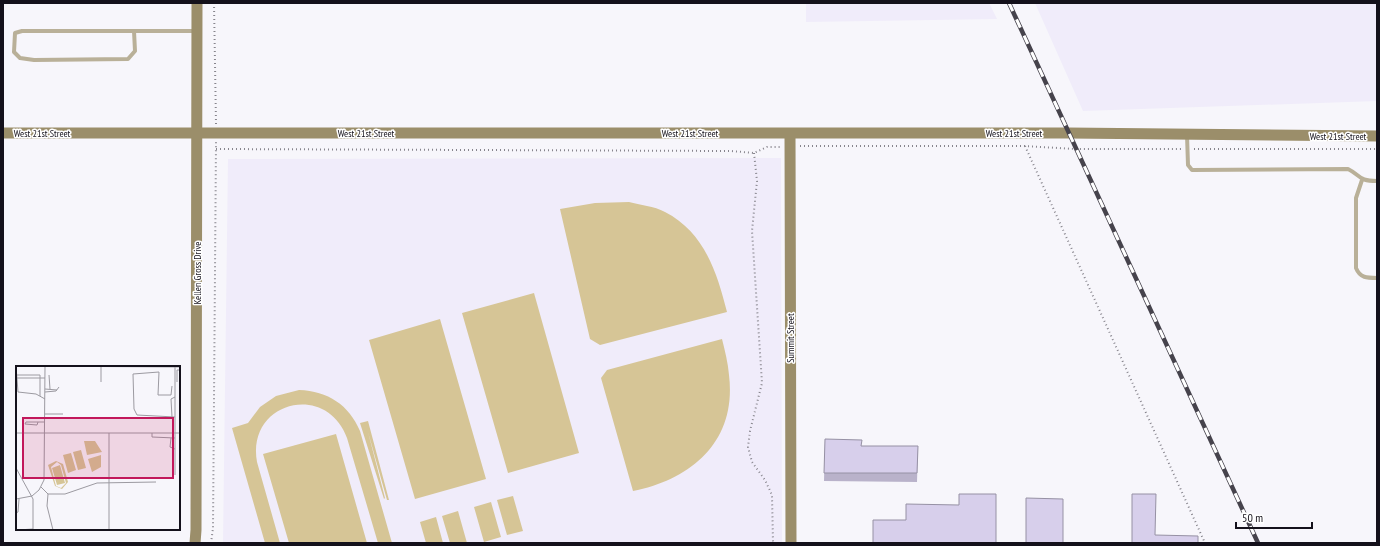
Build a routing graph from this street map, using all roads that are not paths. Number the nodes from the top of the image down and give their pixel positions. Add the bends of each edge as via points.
1 (197, 3) edge
2 (134, 31) junction
3 (197, 31) junction
4 (3, 133) edge
5 (197, 133) junction
6 (790, 133) junction
7 (1187, 135) junction
8 (1377, 136) edge
9 (1362, 180) junction
10 (1377, 181) edge
11 (1377, 278) edge
12 (195, 543) edge
13 (791, 543) edge

1 - 3 street, Kellen Gross Drive
2 - 2 lane via 22,31 15,33 14,52 20,58 34,60 128,59 135,51
2 - 3 lane
3 - 5 street, Kellen Gross Drive
4 - 5 street, West 21st Street
5 - 6 street, West 21st Street
5 - 12 street, Kellen Gross Drive
6 - 7 street, West 21st Street via 1068,132
6 - 13 street, Summit Street
7 - 8 street, West 21st Street
7 - 9 lane via 1188,165 1192,170 1348,169
9 - 10 lane
9 - 11 lane via 1356,198 1356,268 1364,278

